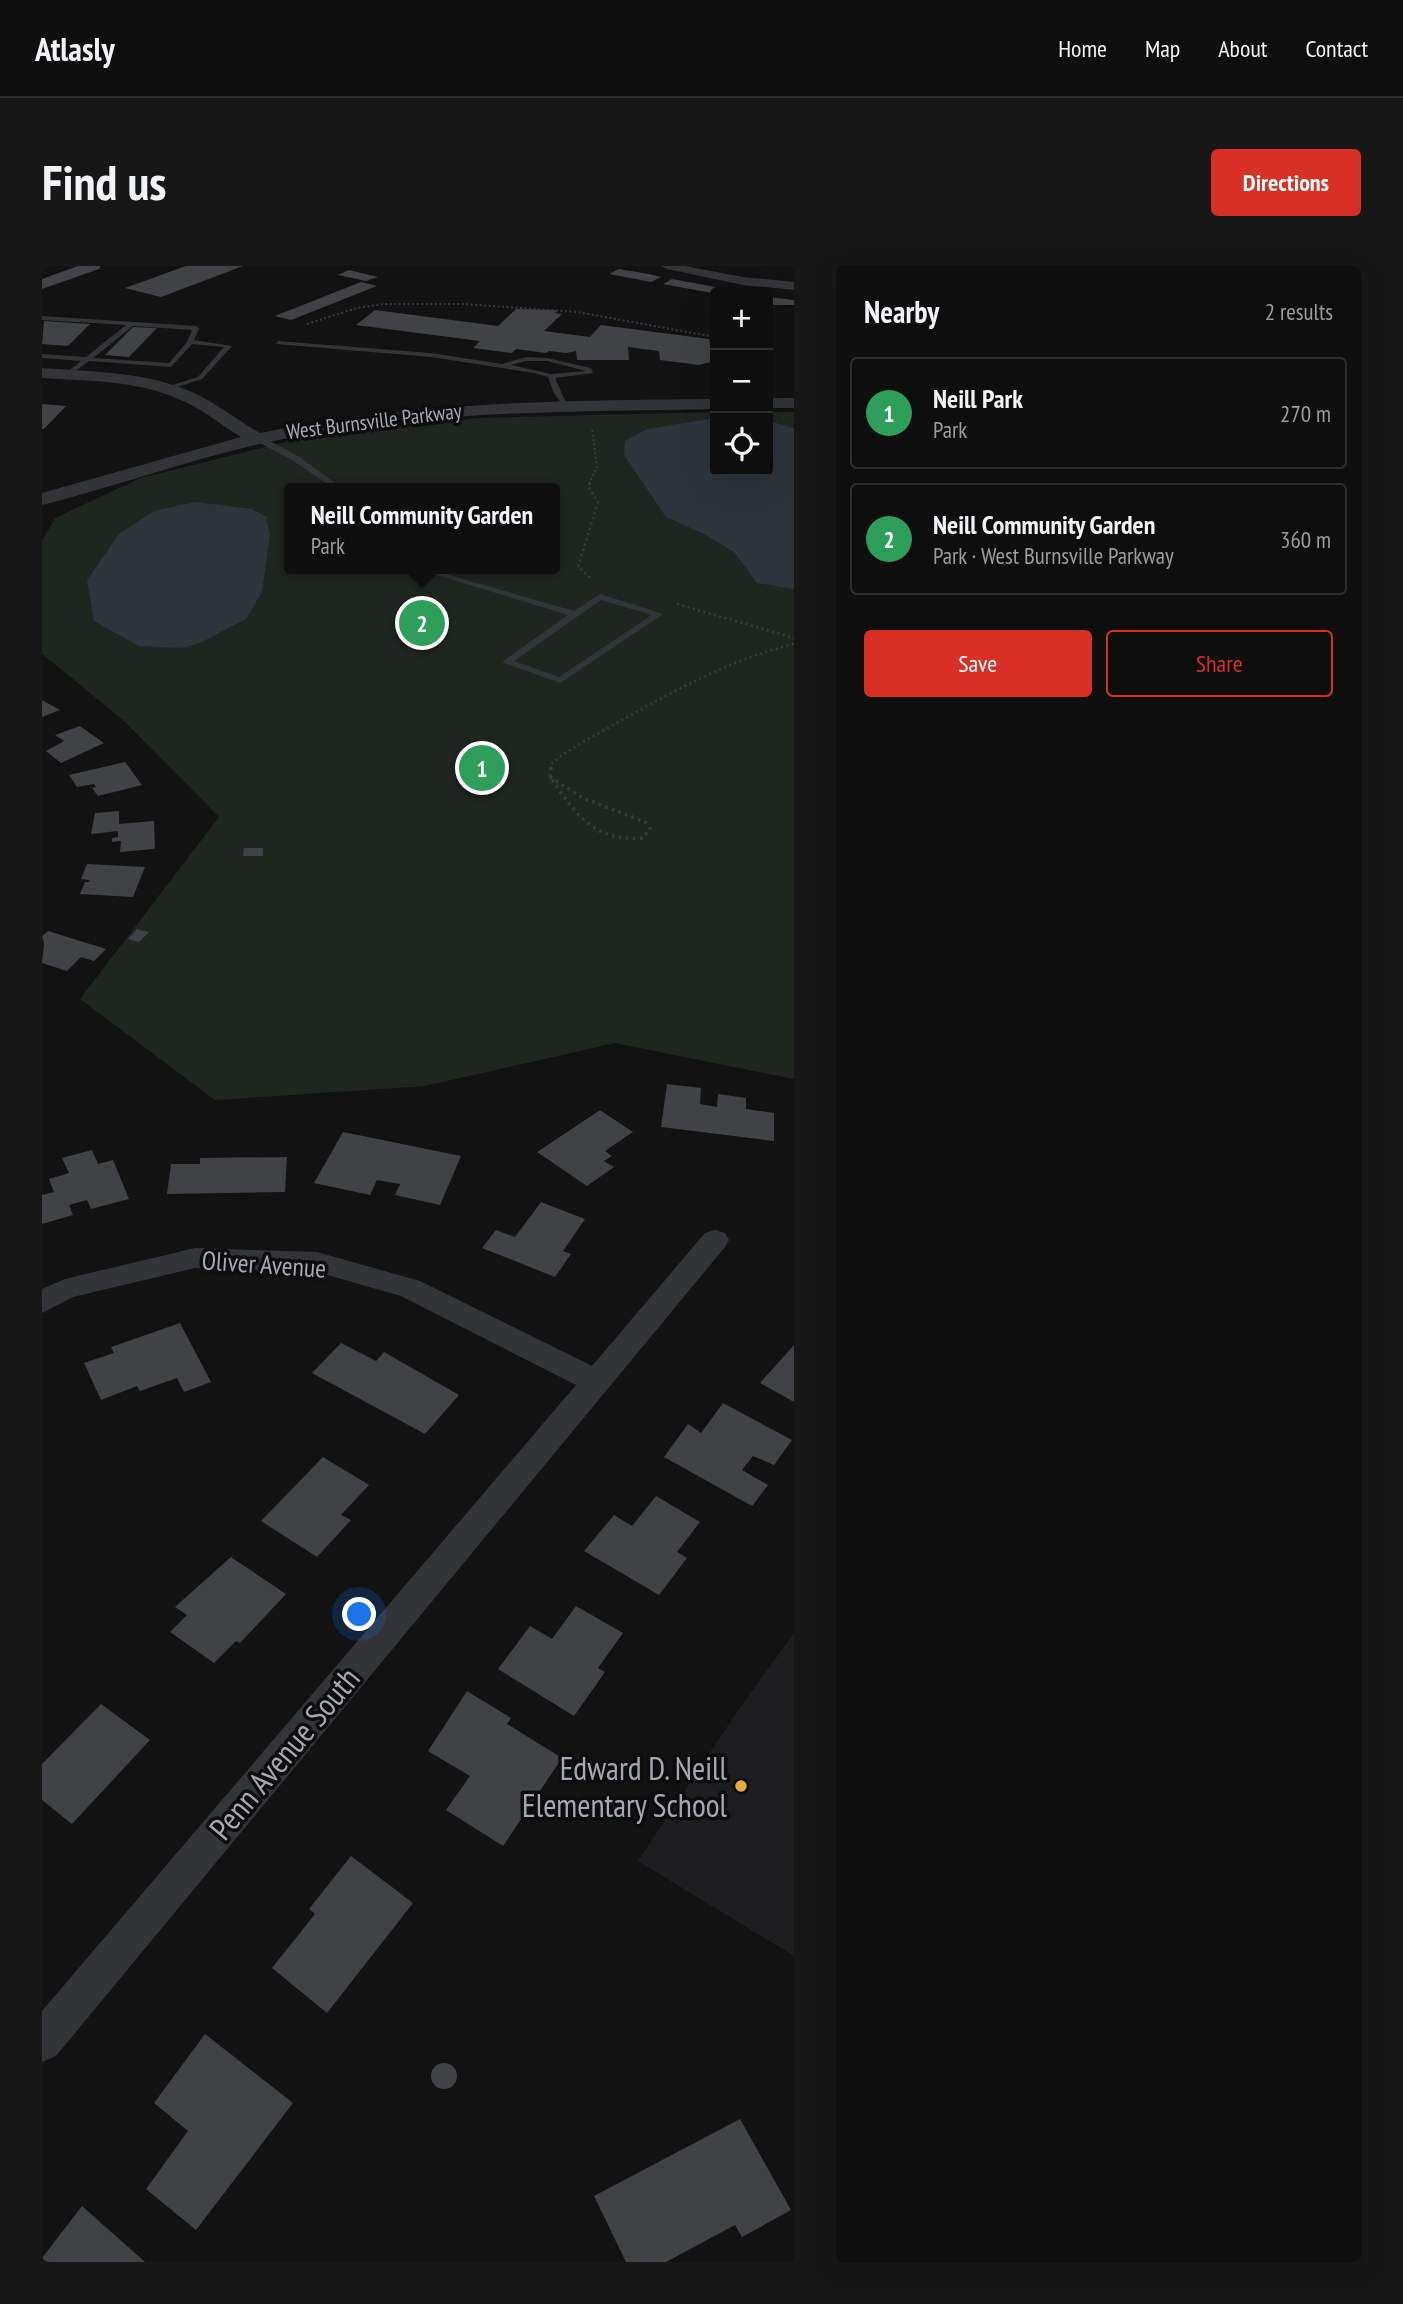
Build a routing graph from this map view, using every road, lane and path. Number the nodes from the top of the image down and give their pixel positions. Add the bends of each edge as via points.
1 (56, 266) edge
2 (93, 266) edge
3 (667, 266) edge
4 (42, 271) edge
5 (42, 284) edge
6 (794, 286) edge
7 (42, 318) edge
8 (132, 324) junction
9 (710, 336) edge
10 (190, 342) junction
11 (278, 343) joint
12 (42, 356) edge
13 (90, 359) junction
14 (505, 365) junction
15 (42, 373) edge
16 (67, 375) junction
17 (551, 376) junction
18 (165, 389) junction
19 (710, 393) edge
20 (773, 393) edge
21 (794, 394) edge
22 (560, 399) junction
23 (773, 403) edge
24 (794, 403) edge
25 (710, 404) edge
26 (590, 421) dead end
27 (234, 427) junction
28 (257, 438) junction
29 (42, 481) edge
30 (331, 483) edge
31 (42, 499) edge
32 (438, 574) edge
33 (592, 579) dead end
34 (667, 601) dead end
35 (574, 614) junction
36 (794, 638) edge
37 (794, 644) edge
38 (550, 777) junction
39 (715, 1240) dead end
40 (42, 1302) edge
41 (595, 1381) junction
42 (42, 2042) edge

1 - 4 main road
2 - 5 main road
3 - 6 street
7 - 8 lane
8 - 10 lane via 196,328
8 - 13 lane
9 - 11 path via 578,312 413,303 331,315 285,334
10 - 13 lane via 170,365
10 - 18 lane via 229,346 200,378
11 - 14 lane
12 - 13 lane
13 - 16 lane
14 - 17 lane
14 - 17 lane via 535,357 589,369 590,373
15 - 16 street
16 - 18 street via 148,383
17 - 22 lane
18 - 27 street via 188,397
19 - 22 street, West Burnsville Parkway
20 - 21 street
22 - 25 street, West Burnsville Parkway
22 - 27 street, West Burnsville Parkway via 400,402
22 - 28 street, West Burnsville Parkway via 407,414
23 - 24 street
26 - 33 path via 597,467 588,487 598,502 578,568
27 - 28 street
27 - 29 street, West Burnsville Parkway
28 - 30 lane
28 - 31 street, West Burnsville Parkway via 166,460
32 - 35 lane
34 - 36 path
35 - 35 lane via 506,662 560,680 659,614 600,597
37 - 38 path via 754,653 642,709 563,754 551,764
38 - 38 path via 594,831 629,840 643,838 650,829 645,822 567,792
39 - 41 street, Penn Avenue South
40 - 41 street, Oliver Avenue via 65,1289 195,1258 317,1262 410,1288
41 - 42 street, Penn Avenue South

